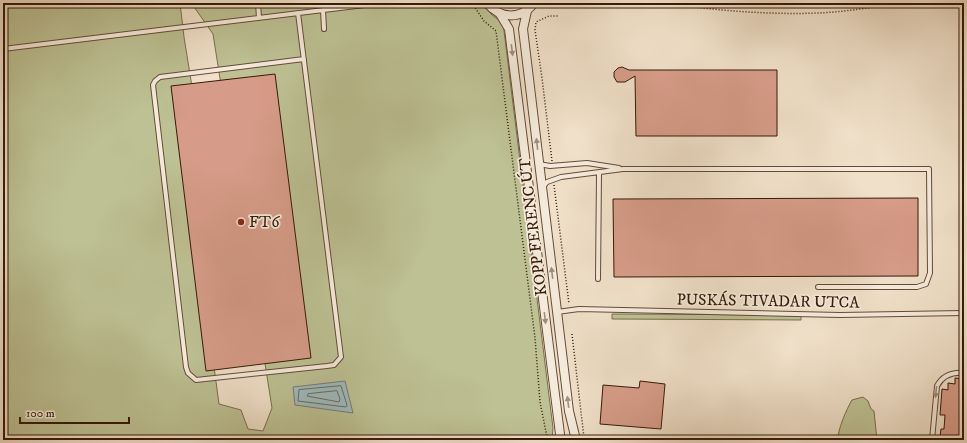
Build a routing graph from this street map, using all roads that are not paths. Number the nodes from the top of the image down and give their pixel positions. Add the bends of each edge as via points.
1 (258, 3) edge
2 (381, 3) edge
3 (487, 3) edge
4 (535, 3) edge
5 (323, 10) junction
6 (527, 11) junction
7 (298, 13) junction
8 (500, 14) junction
9 (259, 18) junction
10 (324, 29) dead end
11 (3, 49) edge
12 (304, 59) junction
13 (539, 164) junction
14 (623, 169) junction
15 (599, 173) junction
16 (542, 189) junction
17 (598, 279) dead end
18 (818, 287) dead end
19 (557, 312) junction
20 (964, 313) edge
21 (964, 373) edge
22 (555, 439) edge
23 (576, 440) edge
24 (932, 440) edge

1 - 9 lane
2 - 5 lane
3 - 8 street
4 - 6 street
5 - 7 lane
5 - 10 lane
6 - 8 street via 509,16
13 -> 6 street, KOPP FERENC ÚT via 523,29
7 - 9 lane
7 - 12 lane
8 -> 22 street, KOPP FERENC ÚT via 509,29 560,434
9 - 11 lane
12 - 12 lane via 160,77 153,85 186,367 188,373 196,380 334,365 341,357
13 - 14 lane via 552,166 587,163
13 - 16 street, KOPP FERENC ÚT
14 - 15 lane
14 - 18 lane via 929,169 930,273 926,284 917,287
15 - 16 lane via 554,179 546,182
15 - 17 lane
19 -> 16 street, KOPP FERENC ÚT
19 - 20 lane, PUSKÁS TIVADAR UTCA via 572,310 840,315
23 -> 19 street, KOPP FERENC ÚT via 569,411
21 -> 24 lane via 950,373 940,380 937,386

